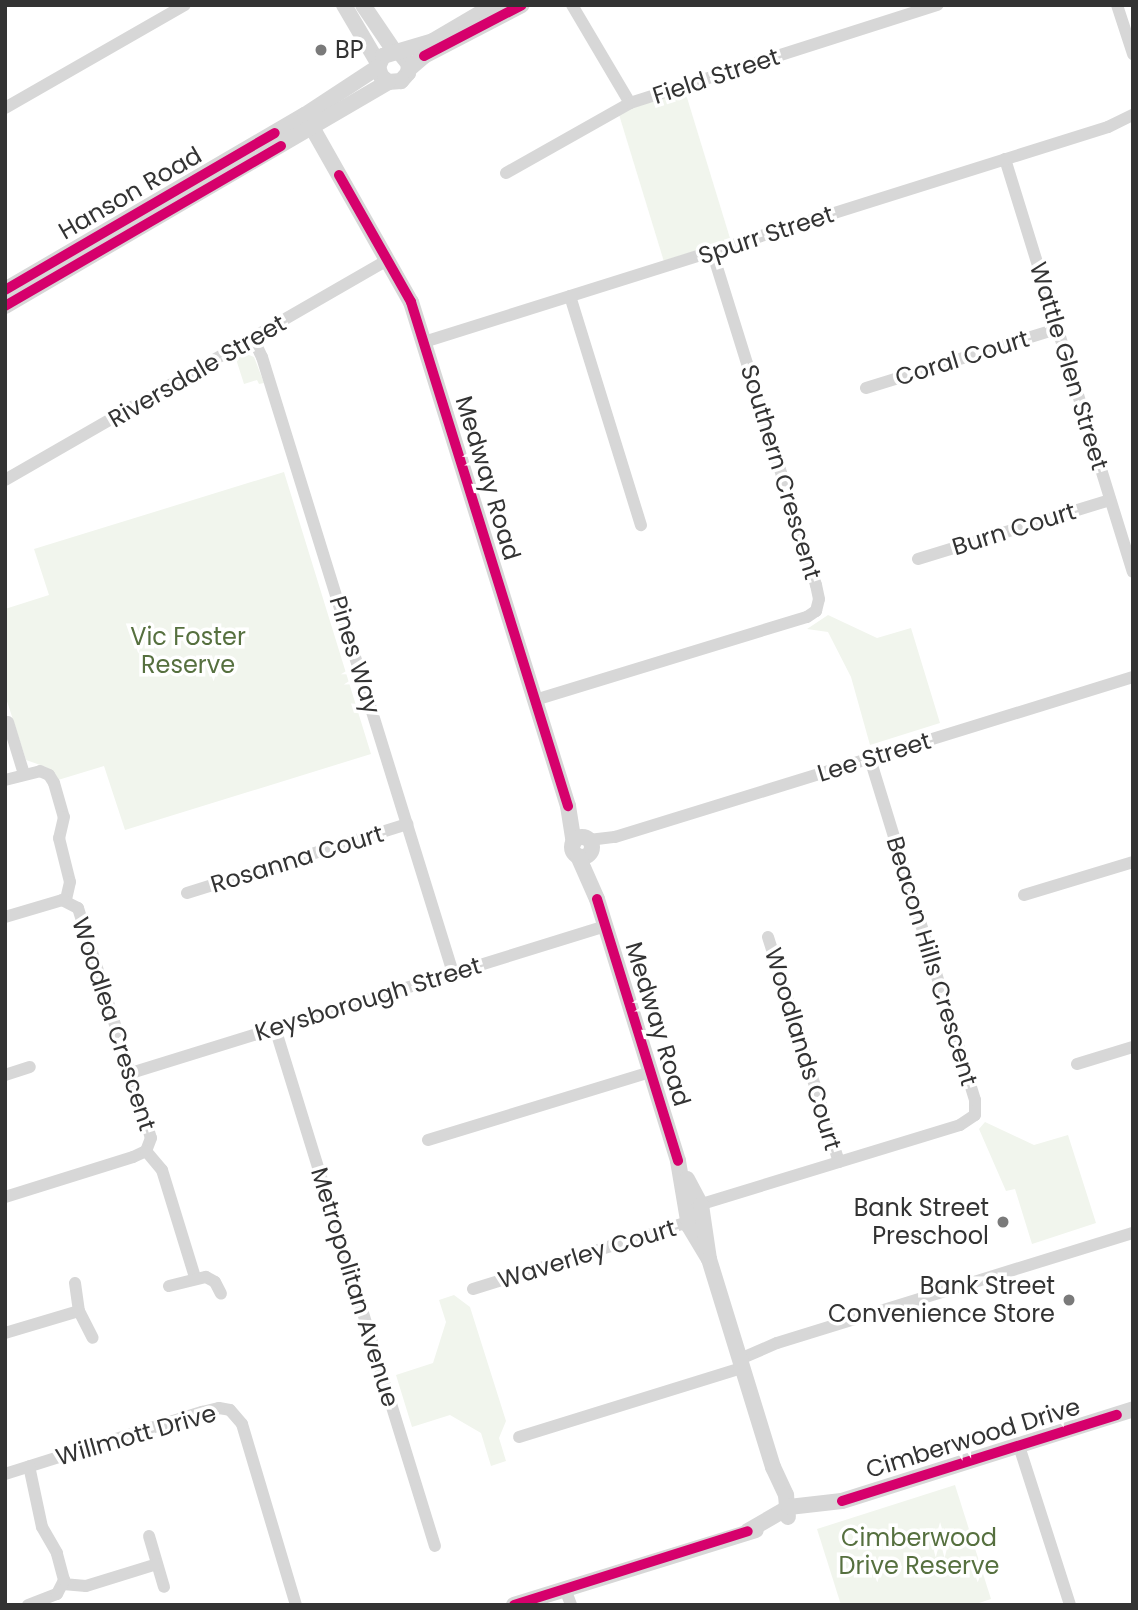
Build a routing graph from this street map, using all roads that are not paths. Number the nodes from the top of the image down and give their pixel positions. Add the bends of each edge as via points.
1 (185, 5) edge
2 (494, 5) edge
3 (522, 5) edge
4 (572, 5) edge
5 (938, 5) edge
6 (1117, 5) edge
7 (353, 7) edge
8 (1129, 31) edge
9 (398, 52) junction
10 (1133, 54) edge
11 (378, 65) junction
12 (409, 69) junction
13 (388, 82) junction
14 (630, 103) junction
15 (5, 108) edge
16 (1133, 115) edge
17 (309, 121) junction
18 (1133, 123) edge
19 (1108, 127) junction
20 (1005, 159) junction
21 (506, 173) dead end
22 (712, 252) junction
23 (388, 260) junction
24 (5, 290) edge
25 (570, 296) junction
26 (5, 306) edge
27 (1057, 329) junction
28 (253, 338) junction
29 (424, 342) junction
30 (866, 388) dead end
31 (5, 480) edge
32 (1110, 500) junction
33 (641, 524) dead end
34 (918, 559) dead end
35 (1133, 572) edge
36 (1133, 677) edge
37 (535, 700) junction
38 (8, 722) dead end
39 (870, 758) junction
40 (24, 774) junction
41 (5, 780) edge
42 (407, 824) junction
43 (585, 847) junction
44 (1133, 862) edge
45 (187, 893) dead end
46 (1024, 895) dead end
47 (66, 901) junction
48 (5, 917) edge
49 (606, 926) junction
50 (768, 937) dead end
51 (453, 973) junction
52 (275, 1028) junction
53 (1133, 1047) edge
54 (1077, 1064) dead end
55 (30, 1067) dead end
56 (651, 1072) junction
57 (6, 1073) edge
58 (131, 1073) junction
59 (428, 1140) dead end
60 (146, 1151) junction
61 (839, 1162) junction
62 (5, 1197) edge
63 (695, 1213) junction
64 (1133, 1233) edge
65 (195, 1277) junction
66 (75, 1283) dead end
67 (169, 1286) dead end
68 (473, 1289) dead end
69 (221, 1294) dead end
70 (79, 1311) junction
71 (5, 1333) edge
72 (93, 1338) dead end
73 (740, 1360) junction
74 (1127, 1413) edge
75 (519, 1437) dead end
76 (1019, 1446) junction
77 (29, 1466) junction
78 (5, 1474) edge
79 (786, 1511) junction
80 (149, 1536) dead end
81 (435, 1546) dead end
82 (157, 1564) junction
83 (63, 1584) junction
84 (164, 1587) dead end
85 (565, 1589) junction
86 (29, 1605) edge
87 (296, 1605) edge
88 (514, 1605) edge
89 (571, 1605) edge
90 (1070, 1605) edge

1 - 15 street
2 - 9 street via 433,41
3 - 12 street via 424,56
4 - 14 street
5 - 14 street, Field Street
6 - 8 street
7 - 9 street
7 - 11 street
8 - 10 street
9 - 11 street via 383,55
9 - 12 street
11 - 13 street
11 - 17 street, Hanson Road
12 - 13 street via 401,80
13 - 17 street, Hanson Road
14 - 21 street, Field Street
16 - 19 street, Spurr Street
17 - 23 street, Medway Road
17 - 24 street, Hanson Road
17 - 26 street, Hanson Road
18 - 19 street, Spurr Street
19 - 20 street, Spurr Street
20 - 22 street, Spurr Street
20 - 27 street, Wattle Glen Street
22 - 25 street, Spurr Street
22 - 37 street, Southern Crescent via 816,584 816,611
23 - 28 street, Riversdale Street
23 - 29 street, Medway Road via 411,302
25 - 29 street, Spurr Street
25 - 33 street
27 - 30 street, Coral Court
27 - 32 street, Wattle Glen Street
28 - 31 street, Riversdale Street
28 - 42 street, Pines Way
29 - 37 street, Medway Road
32 - 34 street, Burn Court
32 - 35 street, Wattle Glen Street
36 - 39 street, Lee Street
37 - 43 street, Medway Road
38 - 40 street
39 - 43 street, Lee Street
39 - 61 street, Beacon Hills Crescent via 976,1111 960,1125
40 - 41 street
40 - 47 street via 40,771 54,783 64,817 59,838 70,882
42 - 45 street, Rosanna Court
42 - 51 street, Pines Way
43 - 49 street, Medway Road
44 - 46 street
47 - 48 street, Woodlea Crescent
47 - 58 street, Woodlea Crescent via 82,916
49 - 51 street, Keysborough Street
49 - 56 street, Medway Road
50 - 61 street, Woodlands Court
51 - 52 street, Keysborough Street
52 - 58 street, Keysborough Street
52 - 81 street, Metropolitan Avenue
53 - 54 street
55 - 57 street
56 - 59 street
56 - 63 street, Medway Road
58 - 60 street, Woodlea Crescent via 150,1133
60 - 62 street, Woodlea Crescent
60 - 65 street via 162,1170
61 - 63 street, Beacon Hills Crescent
63 - 68 street, Waverley Court
63 - 73 street, Medway Road
64 - 73 street via 777,1343
65 - 67 street
65 - 69 street via 211,1279
66 - 70 street
70 - 71 street
70 - 72 street
73 - 75 street
73 - 79 street, Medway Road
74 - 76 street, Cimberwood Drive
76 - 79 street, Cimberwood Drive via 813,1514
76 - 90 street
77 - 78 street, Willmott Drive
77 - 83 street via 42,1527 57,1553
77 - 87 street, Willmott Drive via 202,1412 230,1410 242,1424
79 - 85 street, Cimberwood Drive via 768,1527
80 - 82 street
82 - 83 street via 86,1586
82 - 84 street
83 - 86 street via 57,1594
85 - 88 street, Cimberwood Drive
85 - 89 street

